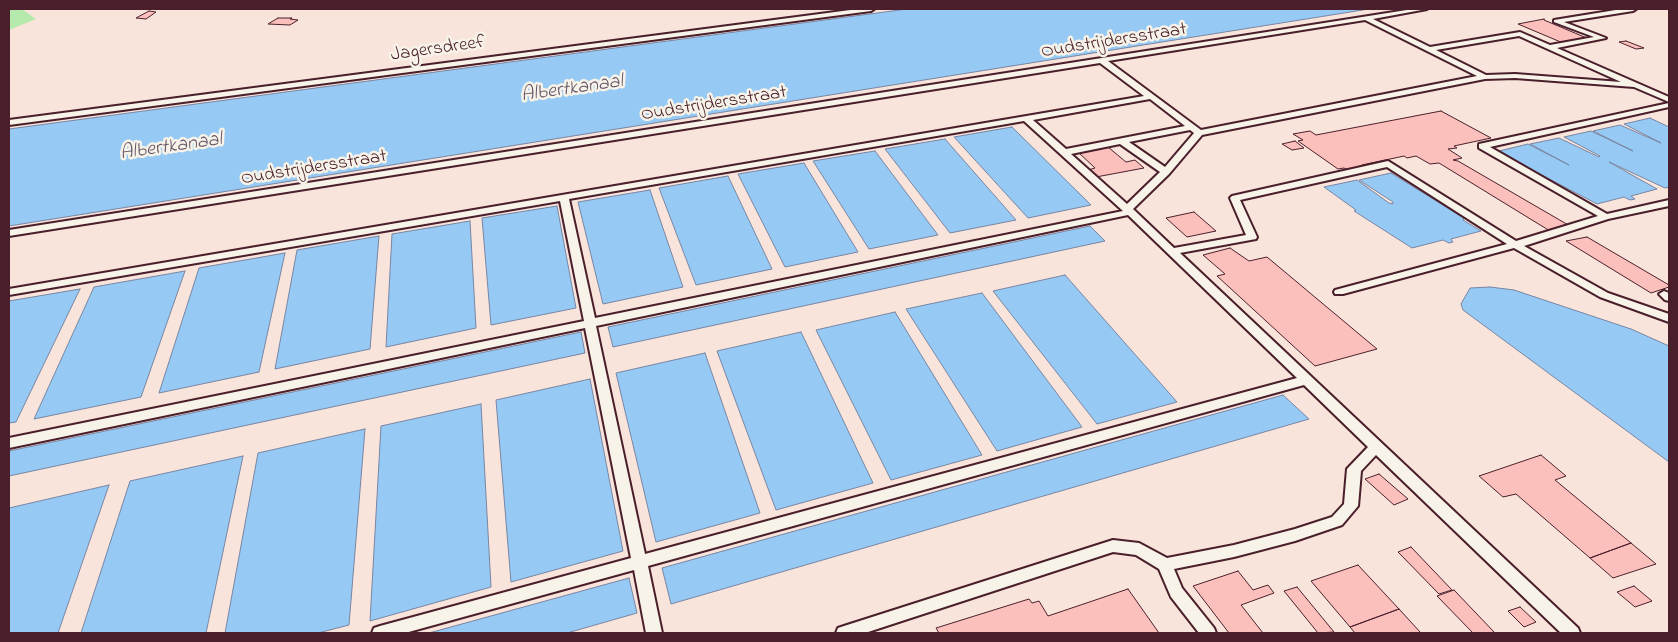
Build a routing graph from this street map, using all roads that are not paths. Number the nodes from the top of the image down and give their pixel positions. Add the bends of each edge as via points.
1 (871, 9) edge
2 (1424, 9) edge
3 (1633, 9) edge
4 (1366, 18) junction
5 (1550, 47) junction
6 (1430, 49) junction
7 (1101, 60) junction
8 (1486, 77) junction
9 (1636, 85) junction
10 (1150, 97) junction
11 (1669, 100) edge
12 (1669, 105) edge
13 (1026, 118) junction
14 (9, 123) edge
15 (1195, 130) junction
16 (1122, 141) junction
17 (1065, 152) junction
18 (1166, 172) junction
19 (564, 197) junction
20 (1669, 203) edge
21 (1128, 211) junction
22 (1606, 217) junction
23 (9, 233) edge
24 (1515, 245) junction
25 (1171, 252) junction
26 (9, 292) edge
27 (1340, 292) dead end
28 (1669, 318) edge
29 (590, 323) junction
30 (1305, 380) junction
31 (9, 443) edge
32 (1376, 447) junction
33 (639, 562) junction
34 (1165, 564) junction
35 (380, 633) edge
36 (654, 633) edge
37 (844, 633) edge
38 (1208, 633) edge
39 (1572, 633) edge

1 - 14 lane, Jagersdreef
2 - 4 lane, Oudstrijdersstraat
3 - 5 lane via 1556,21 1602,38
4 - 6 lane
4 - 7 lane, Oudstrijdersstraat
5 - 6 lane via 1520,34
5 - 9 lane
6 - 8 lane
7 - 10 lane
7 - 23 lane, Oudstrijdersstraat
8 - 9 lane via 1515,76
8 - 15 lane
9 - 11 lane
10 - 13 lane
10 - 15 lane
12 - 22 lane via 1482,146
13 - 17 lane
13 - 19 lane
15 - 16 lane
15 - 18 lane
16 - 17 lane
16 - 18 lane
17 - 21 lane
18 - 21 lane
19 - 26 lane
19 - 29 lane
20 - 22 lane
21 - 25 lane
21 - 29 lane
22 - 24 lane
24 - 25 lane via 1388,164 1235,198 1252,237
24 - 27 lane
24 - 28 lane via 1604,295
25 - 30 lane
29 - 31 lane
29 - 33 lane
30 - 32 lane
30 - 33 lane
32 - 34 lane via 1354,469 1351,506 1337,521 1295,536
32 - 39 lane
33 - 35 lane
33 - 36 lane
34 - 37 lane via 1139,549 1113,546
34 - 38 lane via 1176,592

